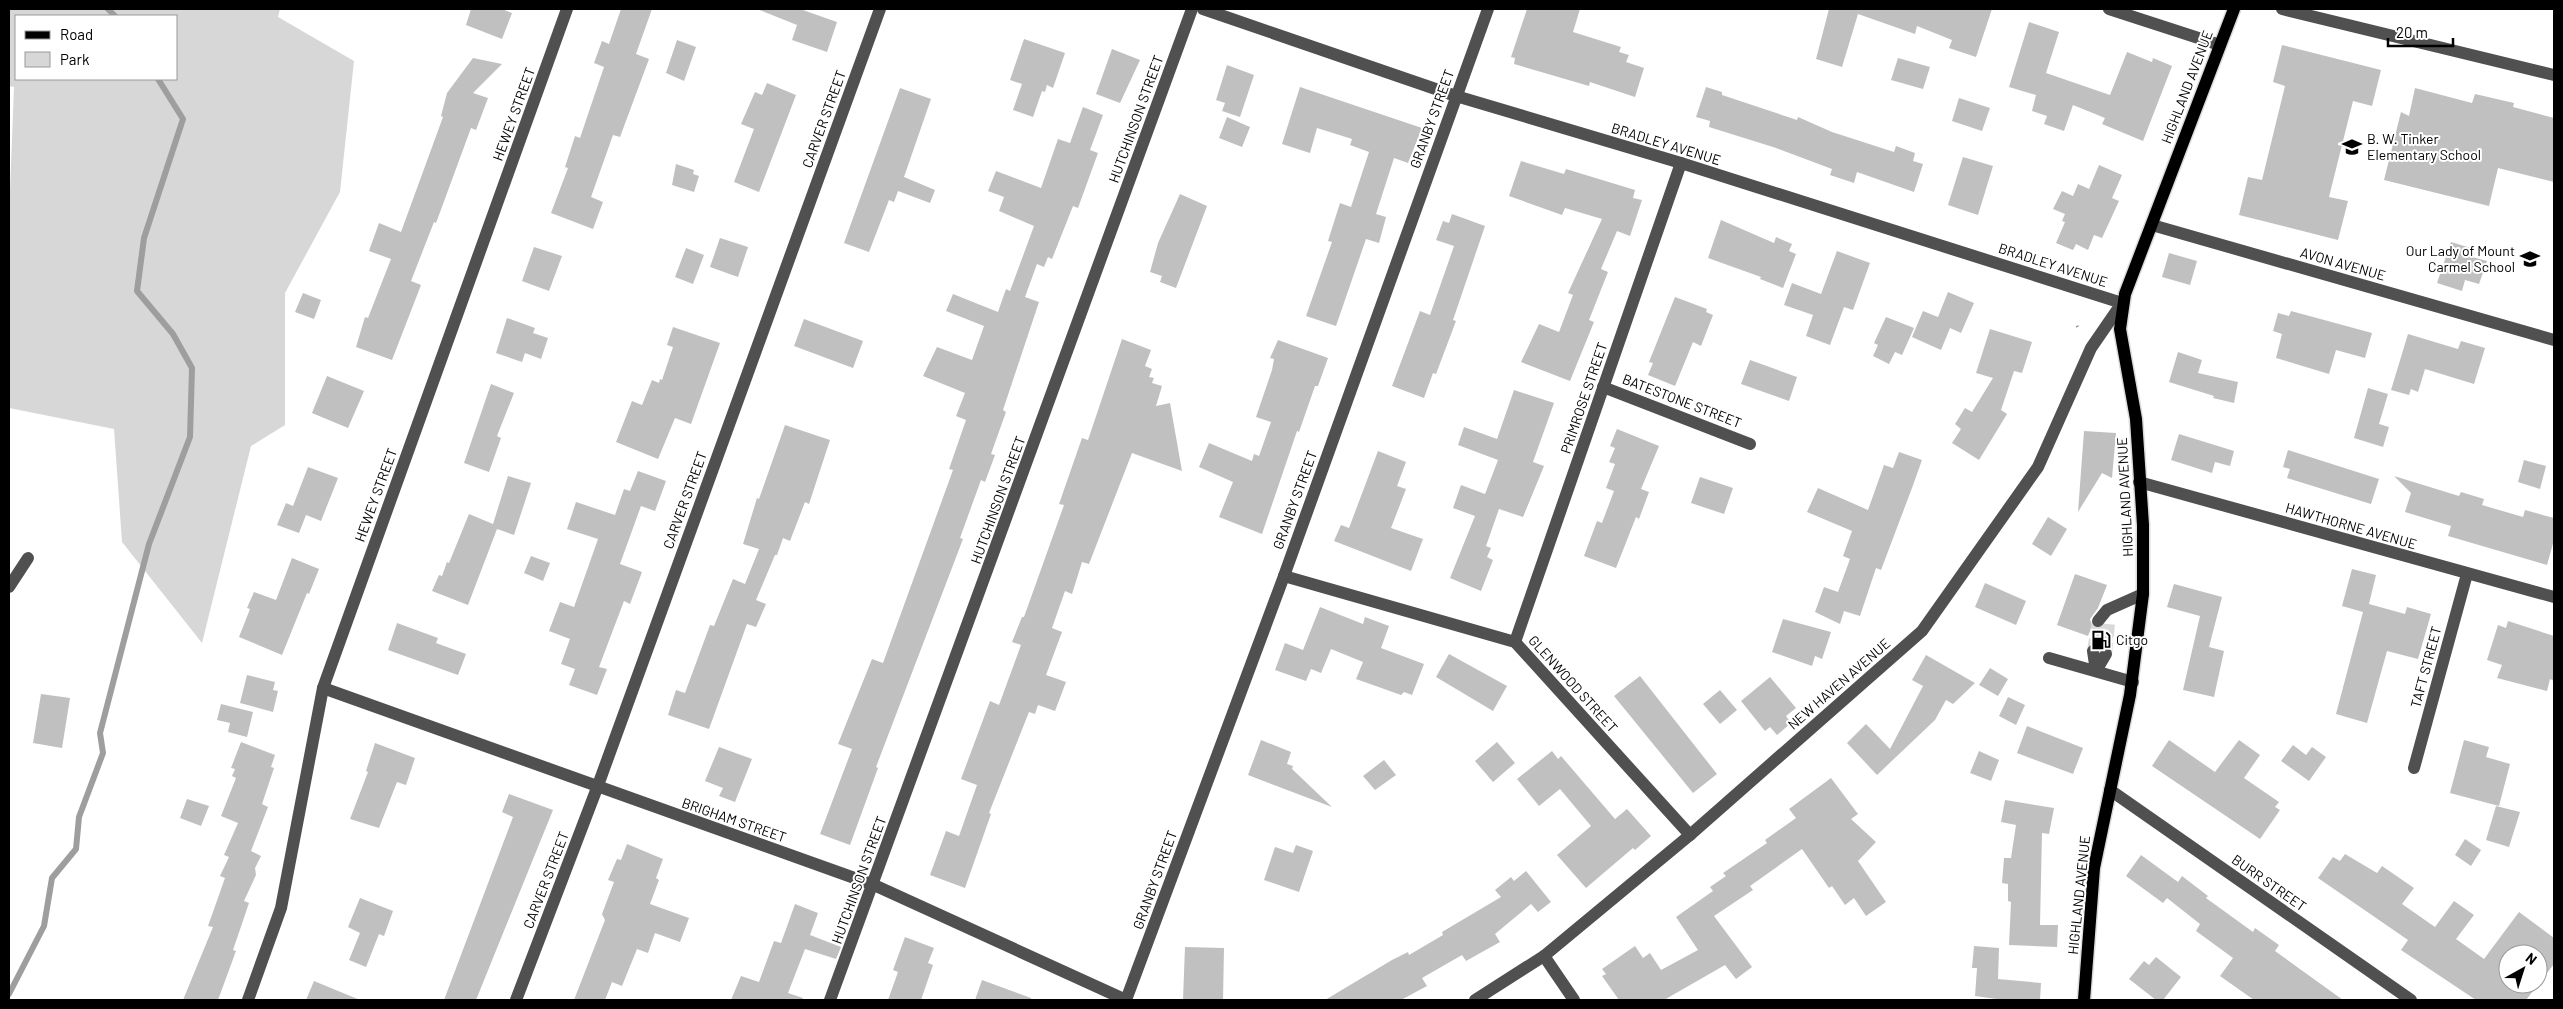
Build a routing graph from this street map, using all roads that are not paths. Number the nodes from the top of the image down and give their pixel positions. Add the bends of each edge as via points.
1 (567, 9) edge
2 (880, 9) edge
3 (1192, 9) edge
4 (1203, 9) edge
5 (1488, 9) edge
6 (2109, 9) edge
7 (2234, 9) edge
8 (2282, 9) edge
9 (2220, 45) junction
10 (2554, 75) edge
11 (1456, 96) junction
12 (1681, 163) junction
13 (2152, 225) junction
14 (2122, 303) junction
15 (2554, 340) edge
16 (1603, 387) junction
17 (1750, 444) dead end
18 (2139, 482) junction
19 (28, 558) dead end
20 (2467, 574) junction
21 (1284, 576) junction
22 (9, 588) edge
23 (2143, 594) junction
24 (2554, 597) edge
25 (2103, 623) tunnel mouth
26 (1515, 642) junction
27 (2099, 652) tunnel mouth
28 (2049, 658) dead end
29 (2096, 671) junction
30 (2132, 682) junction
31 (323, 688) junction
32 (2414, 768) dead end
33 (597, 788) junction
34 (2110, 790) junction
35 (1690, 835) junction
36 (874, 885) junction
37 (1544, 956) junction
38 (248, 1000) edge
39 (516, 1000) edge
40 (830, 1000) edge
41 (1126, 1000) edge
42 (1475, 1000) edge
43 (1574, 1000) edge
44 (2084, 1000) edge
45 (2411, 1000) edge

1 - 31 street, HEWEY STREET
2 - 33 street, CARVER STREET
3 - 36 street, HUTCHINSON STREET
4 - 11 street, BRADLEY AVENUE
5 - 11 street, GRANBY STREET
6 - 9 street
7 - 9 main road, HIGHLAND AVENUE
8 - 10 street
9 - 13 main road, HIGHLAND AVENUE
11 - 12 street, BRADLEY AVENUE
11 - 21 street, GRANBY STREET
12 - 14 street, BRADLEY AVENUE
12 - 16 street, PRIMROSE STREET
13 - 14 main road, HIGHLAND AVENUE
13 - 15 street, AVON AVENUE
14 - 18 main road, HIGHLAND AVENUE via 2120,329 2134,410
14 - 35 street, NEW HAVEN AVENUE via 2091,348 2038,468 1922,631
16 - 17 street, BATESTONE STREET
16 - 26 street, PRIMROSE STREET
18 - 20 street, HAWTHORNE AVENUE
18 - 23 main road, HIGHLAND AVENUE
19 - 22 street
20 - 24 street, HAWTHORNE AVENUE
20 - 32 street, TAFT STREET
21 - 26 street, GLENWOOD STREET
21 - 41 street, GRANBY STREET
23 - 25 street via 2107,610
23 - 30 main road, HIGHLAND AVENUE
26 - 35 street, GLENWOOD STREET
27 - 29 street
28 - 29 street
29 - 30 street
30 - 34 main road, HIGHLAND AVENUE
31 - 33 street, BRIGHAM STREET
31 - 38 street, HEWEY STREET via 281,908
33 - 36 street, BRIGHAM STREET
33 - 39 street, CARVER STREET
34 - 44 main road, HIGHLAND AVENUE via 2094,868
34 - 45 street, BURR STREET
35 - 37 street, NEW HAVEN AVENUE
36 - 40 street, HUTCHINSON STREET
36 - 41 street, BRIGHAM STREET
37 - 42 street, NEW HAVEN AVENUE
37 - 43 street

